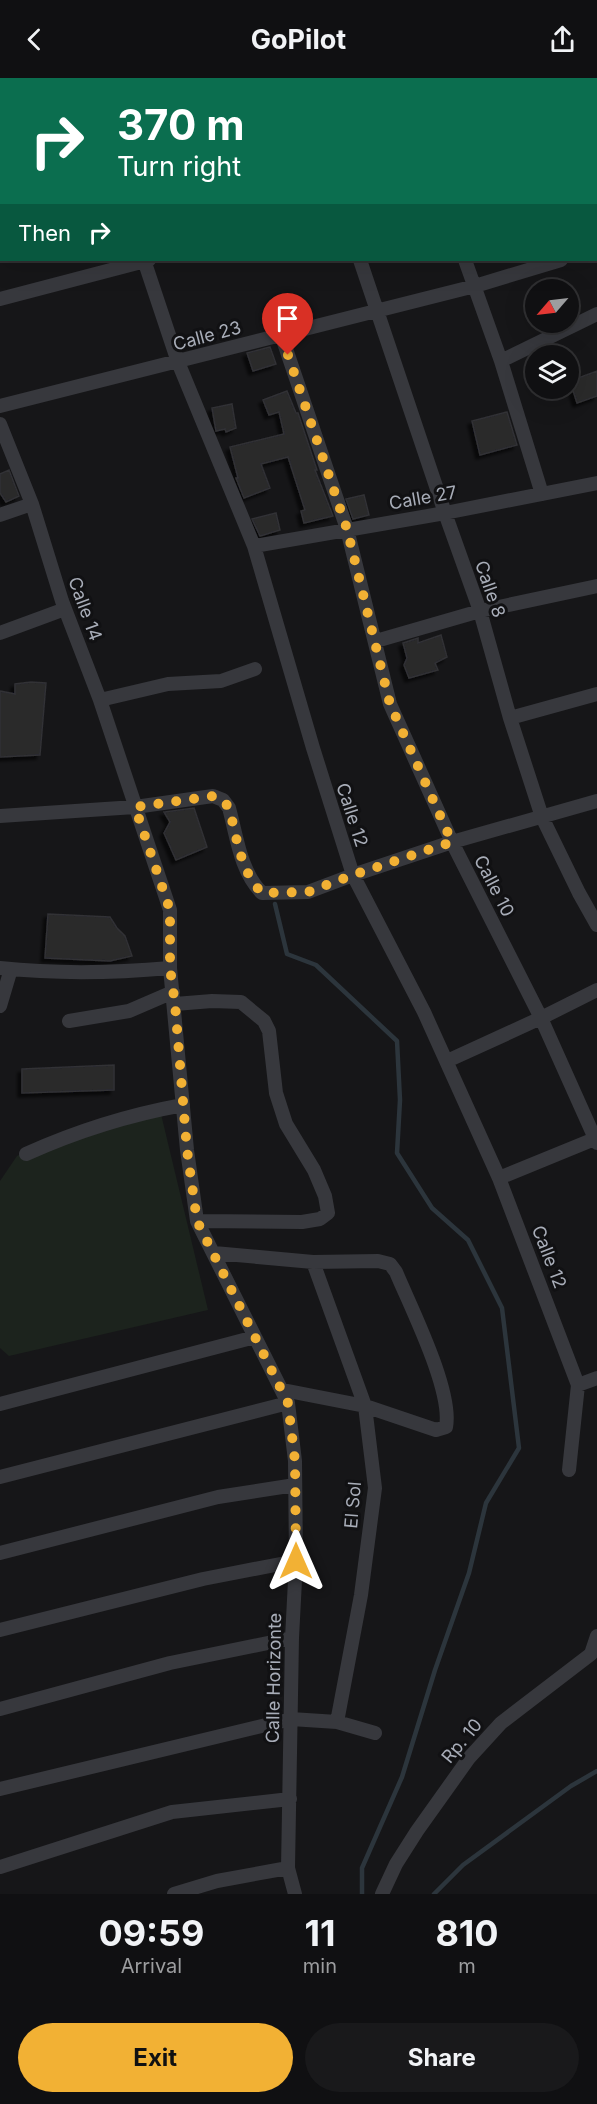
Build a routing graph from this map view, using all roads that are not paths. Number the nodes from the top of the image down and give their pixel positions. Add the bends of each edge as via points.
1 (141, 261) edge
2 (145, 261) edge
3 (360, 261) edge
4 (465, 261) edge
5 (558, 261) edge
6 (475, 286) junction
7 (0, 299) edge
8 (376, 310) junction
9 (594, 316) edge
10 (597, 331) edge
11 (281, 334) junction
12 (501, 361) junction
13 (178, 362) junction
14 (0, 405) edge
15 (0, 424) edge
16 (597, 483) edge
17 (542, 494) junction
18 (32, 504) junction
19 (444, 513) junction
20 (0, 515) edge
21 (347, 529) junction
22 (254, 546) junction
23 (597, 586) edge
24 (65, 609) junction
25 (480, 611) junction
26 (0, 633) edge
27 (376, 641) junction
28 (255, 669) dead end
29 (597, 694) edge
30 (100, 700) junction
31 (510, 718) junction
32 (597, 801) edge
33 (135, 807) junction
34 (0, 816) edge
35 (542, 817) junction
36 (452, 842) junction
37 (353, 875) junction
38 (595, 918) edge
39 (5, 968) edge
40 (170, 968) junction
41 (597, 990) edge
42 (174, 998) junction
43 (0, 1006) edge
44 (541, 1018) junction
45 (69, 1021) dead end
46 (447, 1060) junction
47 (183, 1105) junction
48 (596, 1140) edge
49 (26, 1154) dead end
50 (499, 1178) junction
51 (197, 1221) junction
52 (214, 1253) junction
53 (313, 1262) junction
54 (255, 1337) junction
55 (597, 1378) edge
56 (578, 1385) junction
57 (285, 1396) junction
58 (0, 1404) edge
59 (365, 1406) junction
60 (569, 1470) dead end
61 (0, 1477) edge
62 (295, 1485) junction
63 (0, 1552) edge
64 (296, 1561) junction
65 (0, 1630) edge
66 (597, 1636) edge
67 (292, 1638) junction
68 (0, 1708) edge
69 (291, 1719) junction
70 (337, 1722) junction
71 (375, 1733) dead end
72 (0, 1790) edge
73 (290, 1799) junction
74 (0, 1867) edge
75 (288, 1868) junction
76 (174, 1894) edge
77 (295, 1894) edge
78 (382, 1894) edge

1 - 7 street
2 - 13 street, Calle 12
3 - 8 street, Calle 8
4 - 6 street
5 - 6 street, Calle 23
6 - 8 street, Calle 23
6 - 12 street
8 - 11 street, Calle 23
8 - 19 street, Calle 8
9 - 10 street
9 - 12 street
11 - 13 street, Calle 23
11 - 21 street, Calle 10
12 - 17 street
13 - 14 street, Calle 23
13 - 22 street, Calle 12
15 - 18 street, Calle 14
16 - 17 street, Calle 27
17 - 19 street, Calle 27
18 - 20 street
18 - 24 street, Calle 14
19 - 21 street, Calle 27
19 - 25 street, Calle 8
21 - 22 street, Calle 27
21 - 27 street, Calle 10
22 - 37 street, Calle 12
23 - 25 street
24 - 26 street
24 - 30 street, Calle 14
25 - 27 street
25 - 31 street, Calle 8
27 - 36 street, Calle 10 via 390,704
28 - 30 street via 221,681 168,684
29 - 31 street
30 - 33 street, Calle 14
31 - 35 street, Calle 8
32 - 35 street
33 - 34 street
33 - 37 street via 213,796 223,800 229,808 245,867 262,893 308,892
33 - 40 street, Calle Horizonte via 170,910
35 - 36 street
35 - 38 street, Calle 8
36 - 37 street
36 - 44 street, Calle 10
37 - 46 street, Calle 12
39 - 40 street
39 - 43 street
40 - 42 street, Calle Horizonte
41 - 44 street
42 - 45 street via 129,1011
42 - 47 street, Calle Horizonte
42 - 51 street via 241,1002 264,1021 269,1031 276,1093 286,1124 314,1170 328,1213 320,1219 302,1222
44 - 46 street
44 - 48 street, Calle 10
46 - 50 street, Calle 12
47 - 49 street via 141,1112
47 - 51 street, Calle Horizonte
48 - 50 street
50 - 56 street, Calle 12
51 - 52 street, Calle Horizonte
52 - 53 street
52 - 54 street, Calle Horizonte
53 - 59 street, El Sol
53 - 59 street via 390,1264 437,1370 448,1416 446,1427 436,1430
54 - 57 street, Calle Horizonte
54 - 58 street
55 - 56 street
56 - 60 street, Calle 12
57 - 59 street
57 - 61 street
57 - 62 street, Calle Horizonte
59 - 70 street, El Sol via 375,1488 361,1595
62 - 63 street via 218,1497
62 - 64 street, Calle Horizonte
64 - 65 street via 203,1579
64 - 67 street, Calle Horizonte
66 - 78 street, Rp. 10 via 591,1653 501,1723 469,1758 417,1831
67 - 68 street via 170,1663
67 - 69 street, Calle Horizonte
69 - 70 street
69 - 72 street
69 - 73 street, Calle Horizonte
70 - 71 street
73 - 74 street via 172,1812
73 - 75 street, Calle Horizonte
75 - 76 street via 217,1881
75 - 77 street, Calle Horizonte

